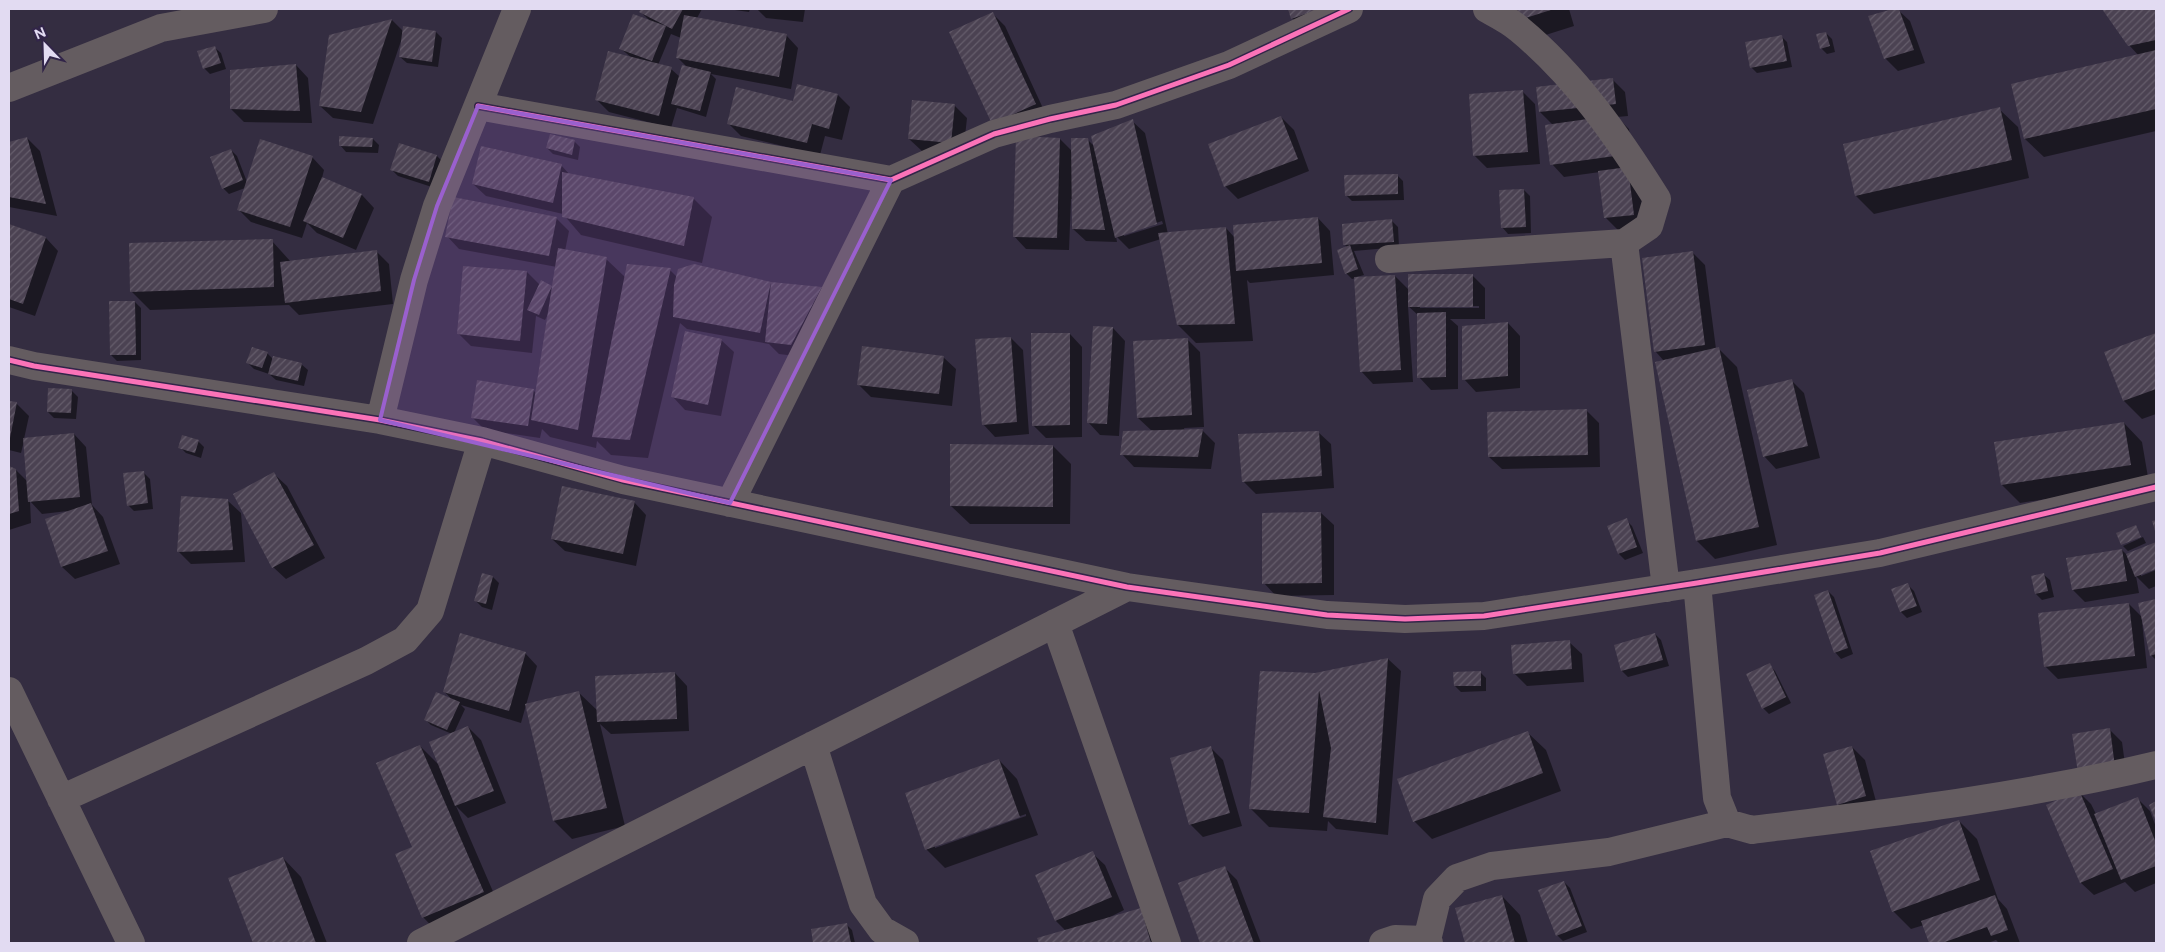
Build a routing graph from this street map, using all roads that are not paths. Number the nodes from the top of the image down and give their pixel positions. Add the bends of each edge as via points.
1 (264, 9) edge
2 (517, 9) edge
3 (1349, 9) edge
4 (1487, 9) edge
5 (9, 88) edge
6 (478, 106) junction
7 (891, 180) junction
8 (1624, 243) junction
9 (1389, 259) dead end
10 (9, 360) edge
11 (380, 420) junction
12 (482, 442) junction
13 (2156, 487) edge
14 (730, 503) junction
15 (1697, 583) junction
16 (1127, 587) junction
17 (1666, 588) junction
18 (1055, 623) junction
19 (9, 691) edge
20 (813, 745) junction
21 (2156, 765) edge
22 (61, 798) junction
23 (1727, 823) junction
24 (1428, 942) edge
25 (130, 943) edge
26 (421, 943) edge
27 (905, 943) edge
28 (1167, 943) edge
29 (1383, 943) edge

1 - 5 street via 161,28
2 - 6 street
3 - 7 street via 1229,65 1116,105 994,134
4 - 8 street via 1519,29 1568,76 1619,138 1656,199 1649,226
6 - 7 street
6 - 11 street via 437,206 414,280
7 - 14 street
8 - 9 street
8 - 17 street
10 - 11 street
11 - 12 street
12 - 14 street via 623,480
12 - 22 street via 430,611 405,640 366,661
13 - 15 street via 1880,553
14 - 16 street
15 - 17 street
15 - 23 street via 1717,798
16 - 17 street via 1327,615 1405,619 1484,616
16 - 18 street
18 - 20 street
18 - 28 street
19 - 22 street
20 - 26 street
20 - 27 street via 863,904 882,930
21 - 23 street via 2094,780 1959,804 1752,830
22 - 25 street
23 - 24 street via 1609,852 1492,866 1457,878 1437,899
24 - 29 street via 1395,939

